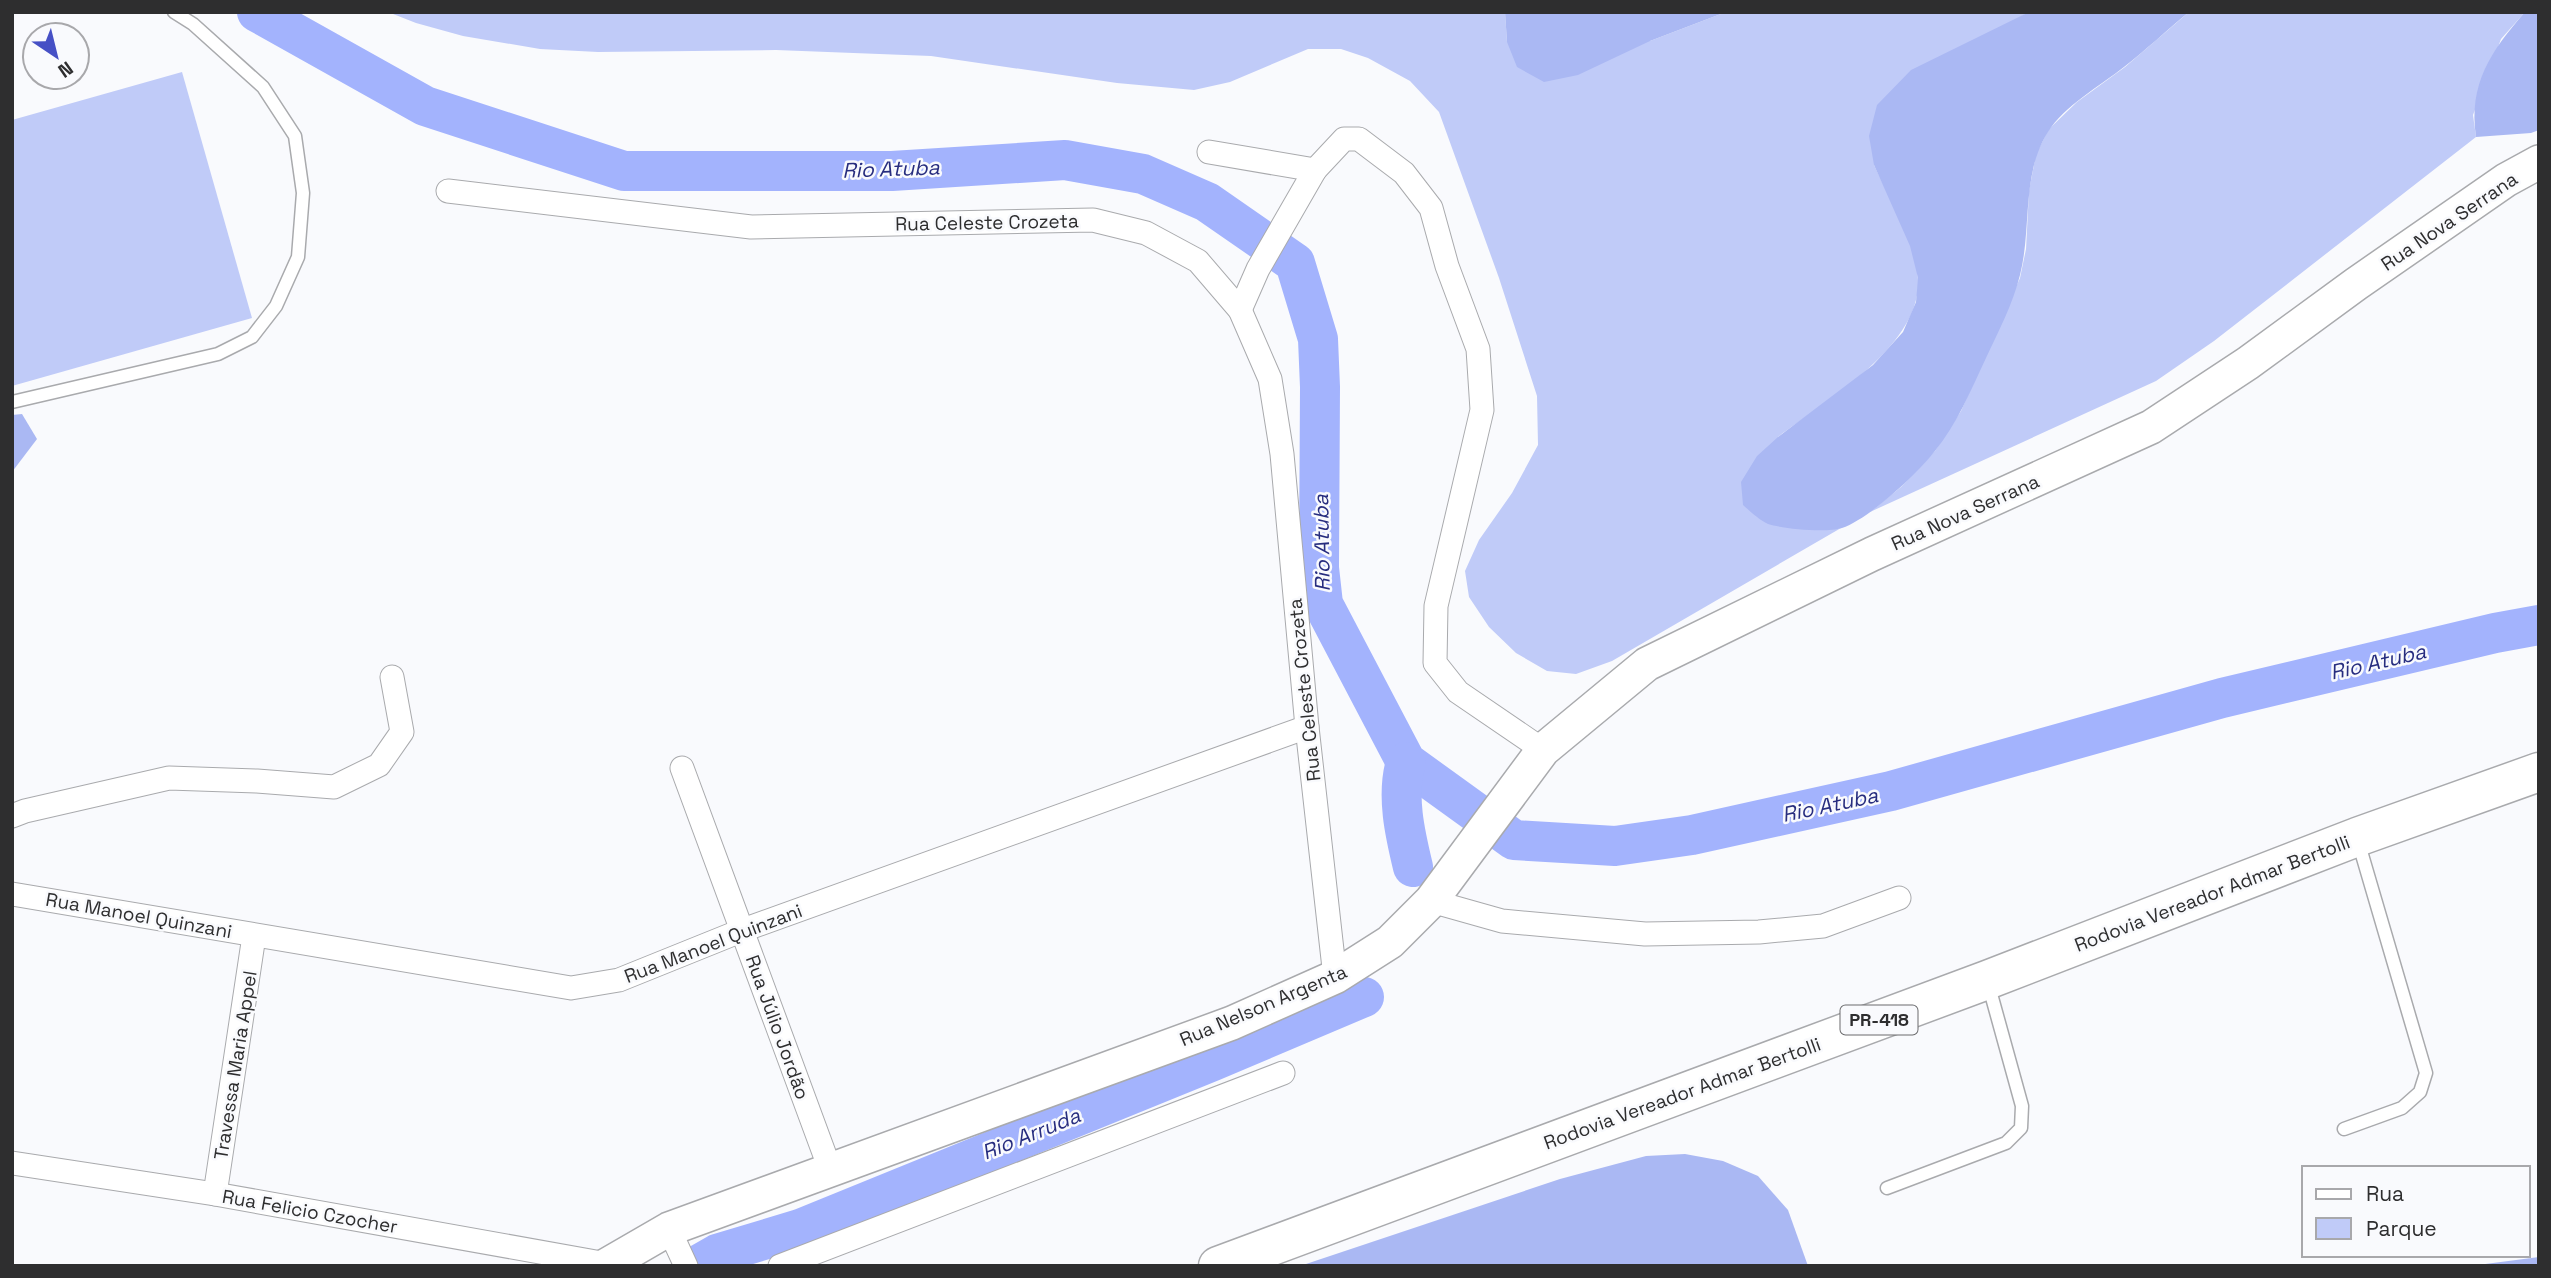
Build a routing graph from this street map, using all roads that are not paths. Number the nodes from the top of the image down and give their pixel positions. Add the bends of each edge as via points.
1 (174, 12) edge
2 (1209, 152) dead end
3 (2539, 162) edge
4 (1315, 170) junction
5 (448, 191) dead end
6 (1240, 310) junction
7 (12, 402) edge
8 (392, 677) dead end
9 (1307, 727) junction
10 (1535, 760) junction
11 (682, 768) dead end
12 (2539, 772) edge
13 (12, 816) edge
14 (2357, 837) junction
15 (12, 894) edge
16 (1899, 898) dead end
17 (1431, 901) junction
18 (743, 930) junction
19 (254, 936) junction
20 (1335, 977) junction
21 (1987, 980) junction
22 (1283, 1073) dead end
23 (2344, 1129) dead end
24 (12, 1163) edge
25 (830, 1169) junction
26 (1887, 1188) dead end
27 (215, 1194) junction
28 (669, 1229) junction
29 (606, 1265) edge
30 (686, 1266) edge
31 (780, 1266) edge
32 (1218, 1266) edge

1 - 7 lane via 262,87 295,136 303,193 298,257 276,306 252,337 218,354
2 - 4 street
3 - 10 main road, Rua Nova Serrana via 2496,187 2151,428 1872,554 1647,664
4 - 6 street
4 - 10 street via 1344,139 1359,139 1404,173 1431,208 1478,349 1482,410 1436,607 1435,663 1458,692
5 - 6 street, Rua Celeste Crozeta via 751,227 1093,220 1146,233 1198,261
6 - 9 street, Rua Celeste Crozeta via 1269,379 1280,442
8 - 13 street via 402,732 379,765 334,787 169,778
9 - 18 street, Rua Manoel Quinzani
9 - 20 street, Rua Celeste Crozeta
10 - 17 main road, Rua Nova Serrana
11 - 18 street, Rua Júlio Jordão
12 - 14 highway, Rodovia Vereador Admar Bertolli / PR-418
14 - 21 highway, Rodovia Vereador Admar Bertolli / PR-418
14 - 23 lane via 2426,1073 2420,1092 2402,1108
15 - 19 street, Rua Manoel Quinzani
16 - 17 street via 1823,926 1645,934 1502,921
17 - 20 main road, Rua Nelson Argenta via 1390,942
18 - 19 street, Rua Manoel Quinzani via 619,980 572,988
18 - 25 street, Rua Júlio Jordão
19 - 27 street, Travessa Maria Appel
20 - 25 main road, Rua Nelson Argenta via 1232,1023
21 - 26 lane via 2022,1106 2021,1128 2006,1143
21 - 32 highway, Rodovia Vereador Admar Bertolli / PR-418
22 - 31 street
24 - 27 street, Rua Felicio Czocher
25 - 28 main road, Rua Nelson Argenta
27 - 29 street, Rua Felicio Czocher
28 - 29 main road, Rua Nelson Argenta
28 - 30 street

